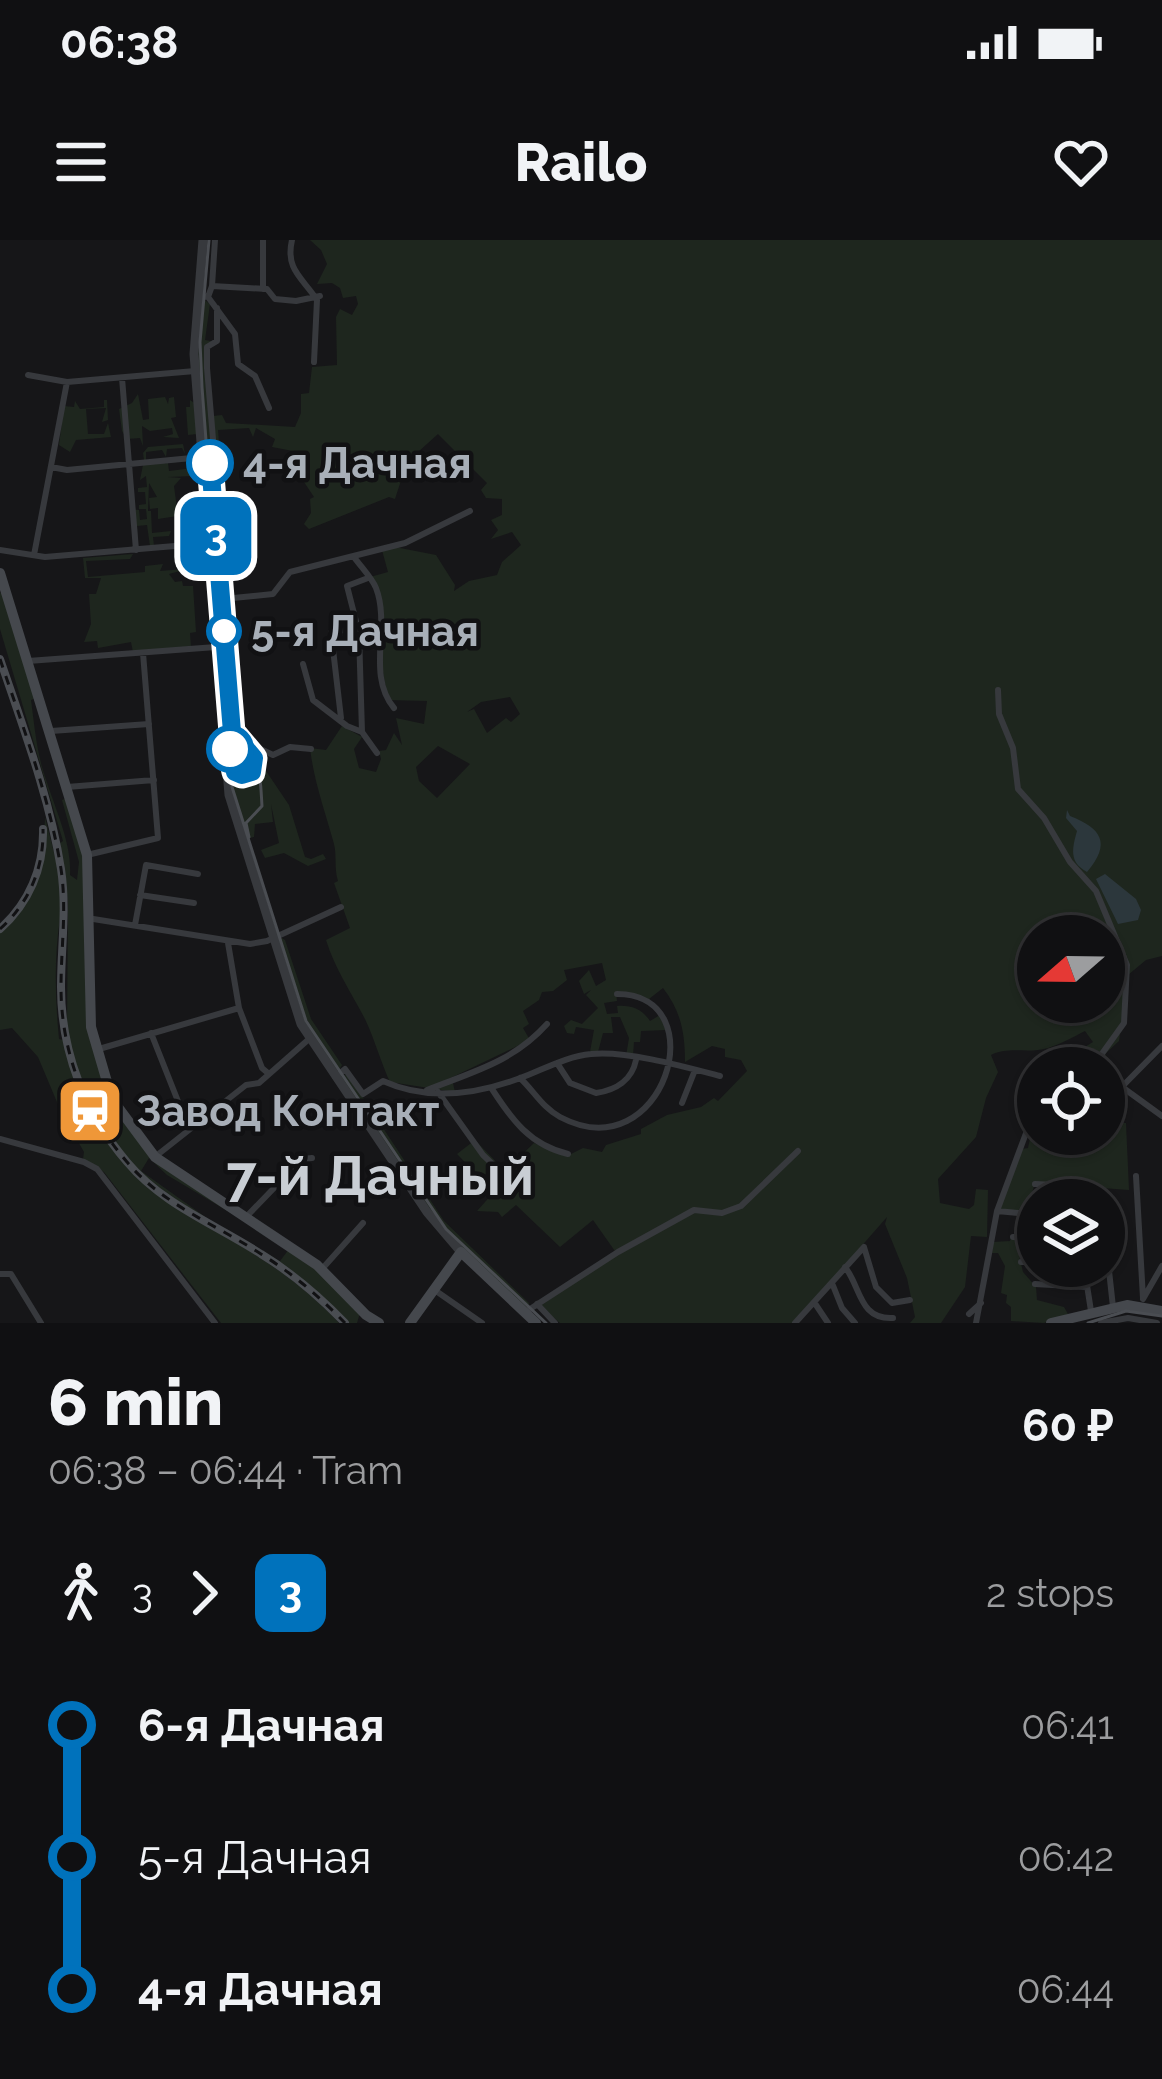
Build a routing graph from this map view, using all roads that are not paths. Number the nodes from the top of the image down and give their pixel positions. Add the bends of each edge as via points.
1 (203, 240) edge
2 (215, 240) edge
3 (263, 240) edge
4 (292, 240) edge
5 (212, 286) junction
6 (262, 289) junction
7 (317, 296) junction
8 (203, 297) junction
9 (217, 308) junction
10 (314, 362) dead end
11 (195, 371) junction
12 (28, 375) dead end
13 (122, 377) junction
14 (67, 382) junction
15 (269, 408) dead end
16 (202, 458) junction
17 (130, 464) junction
18 (50, 467) junction
19 (470, 511) dead end
20 (222, 542) junction
21 (209, 543) junction
22 (0, 550) edge
23 (136, 550) junction
24 (34, 556) junction
25 (353, 556) junction
26 (0, 573) edge
27 (368, 578) junction
28 (226, 598) junction
29 (214, 600) junction
30 (357, 628) junction
31 (218, 651) junction
32 (143, 653) junction
33 (231, 655) junction
34 (28, 661) junction
35 (303, 664) dead end
36 (998, 690) dead end
37 (394, 708) dead end
38 (341, 718) junction
39 (149, 724) junction
40 (48, 732) junction
41 (362, 732) junction
42 (310, 749) dead end
43 (377, 753) dead end
44 (154, 780) junction
45 (64, 787) junction
46 (87, 855) junction
47 (198, 874) dead end
48 (140, 895) junction
49 (194, 903) dead end
50 (341, 908) dead end
51 (87, 919) junction
52 (136, 926) junction
53 (277, 936) junction
54 (228, 943) junction
55 (617, 994) dead end
56 (239, 1008) junction
57 (547, 1024) dead end
58 (152, 1033) junction
59 (309, 1039) junction
60 (1162, 1046) edge
61 (1107, 1047) edge
62 (96, 1050) junction
63 (636, 1060) junction
64 (649, 1062) junction
65 (670, 1062) junction
66 (557, 1063) junction
67 (695, 1070) junction
68 (269, 1074) junction
69 (720, 1076) dead end
70 (335, 1077) junction
71 (666, 1077) junction
72 (520, 1078) junction
73 (1125, 1084) edge
74 (492, 1089) junction
75 (1125, 1089) edge
76 (423, 1091) junction
77 (438, 1092) junction
78 (682, 1103) dead end
79 (1162, 1116) edge
80 (189, 1129) junction
81 (0, 1139) edge
82 (798, 1151) dead end
83 (568, 1154) dead end
84 (1018, 1155) edge
85 (155, 1157) junction
86 (312, 1158) dead end
87 (502, 1174) dead end
88 (1136, 1176) dead end
89 (998, 1210) junction
90 (1017, 1212) edge
91 (246, 1217) junction
92 (363, 1223) dead end
93 (1013, 1237) dead end
94 (1017, 1237) edge
95 (461, 1252) junction
96 (1162, 1266) edge
97 (845, 1267) junction
98 (322, 1269) junction
99 (0, 1274) edge
100 (832, 1283) junction
101 (1087, 1287) edge
102 (1111, 1287) edge
103 (434, 1289) junction
104 (910, 1300) dead end
105 (814, 1302) junction
106 (1143, 1302) junction
107 (981, 1303) junction
108 (537, 1304) junction
109 (1113, 1307) junction
110 (1162, 1311) edge
111 (1090, 1312) junction
112 (969, 1314) dead end
113 (521, 1316) edge
114 (892, 1318) dead end
115 (363, 1319) edge
116 (798, 1322) edge
117 (41, 1323) edge
118 (214, 1323) edge
119 (379, 1323) edge
120 (410, 1323) edge
121 (482, 1323) edge
122 (536, 1323) edge
123 (555, 1323) edge
124 (829, 1323) edge
125 (855, 1323) edge
126 (976, 1323) edge
127 (1051, 1323) edge
128 (1101, 1323) edge
129 (1157, 1323) edge

1 - 8 street
2 - 5 street
3 - 6 street
4 - 7 street via 295,276
5 - 6 street
5 - 8 street
6 - 7 street via 275,299
7 - 10 street
8 - 9 street
8 - 11 street
9 - 15 street via 235,334 238,364 255,376
9 - 20 street via 207,368
11 - 13 street
11 - 16 street
12 - 14 street
13 - 14 street
13 - 17 street
14 - 18 street
16 - 17 street
16 - 21 street
17 - 18 street
17 - 23 street
18 - 24 street
19 - 25 street via 405,543
20 - 21 street
20 - 28 street
21 - 23 street
21 - 29 street
22 - 24 street
23 - 24 street
25 - 27 street
25 - 28 street via 290,572 277,593
26 - 34 main road
27 - 30 street via 347,586
27 - 37 street via 383,621 384,696
28 - 29 street
28 - 33 street
29 - 31 street
30 - 38 street via 331,632
30 - 41 street
31 - 32 street
31 - 33 street
31 - 53 street via 229,793
32 - 34 street
32 - 39 street
33 - 42 street via 239,738 273,755
34 - 40 main road
35 - 38 street via 308,694
36 - 61 street via 1015,781 1096,891 1127,964 1124,1023
38 - 41 street
39 - 40 street
39 - 44 street
40 - 45 main road
41 - 43 street
44 - 45 street
44 - 46 street via 158,838
45 - 46 main road
46 - 51 main road
47 - 48 street via 146,865
48 - 49 street
48 - 52 street
50 - 53 street
51 - 52 street
51 - 62 main road
52 - 54 street
53 - 54 street
53 - 59 street
54 - 56 street
55 - 65 street via 642,997 658,1010
56 - 58 street
56 - 68 street
57 - 76 street via 502,1061
58 - 62 street
58 - 80 street
59 - 68 street
59 - 70 street
60 - 73 street
62 - 85 main road via 112,1099
63 - 64 street
63 - 66 street via 597,1053
63 - 66 street via 624,1082 596,1093 570,1083
64 - 65 street
64 - 71 street
65 - 67 street
65 - 71 street
66 - 72 street
67 - 69 street
67 - 78 street
68 - 80 street
70 - 76 street via 345,1069 363,1094 383,1081 405,1093
70 - 95 street
71 - 72 street via 642,1112 595,1127 558,1116
72 - 74 street
74 - 77 street
74 - 83 street via 536,1142
75 - 79 street
76 - 77 street
77 - 87 street
80 - 85 street
81 - 118 street via 77,1159 104,1176
82 - 108 street via 741,1207 694,1210
84 - 89 street
85 - 91 main road
86 - 91 street
88 - 106 street
89 - 90 street
89 - 107 street
91 - 98 main road
92 - 98 street
93 - 94 street
95 - 103 main road
95 - 113 main road
96 - 106 street
97 - 100 street
97 - 104 street via 864,1247 879,1292 892,1303
97 - 114 street via 874,1316
98 - 115 main road
99 - 117 street via 11,1274
100 - 105 street
100 - 125 street
101 - 111 street
102 - 109 street
103 - 120 main road
103 - 121 street
105 - 116 street
105 - 124 street
106 - 109 main road
106 - 110 main road
107 - 112 street
107 - 126 street
108 - 113 street
108 - 123 street
109 - 111 main road
111 - 127 main road
113 - 122 main road
115 - 119 main road
128 - 129 street

